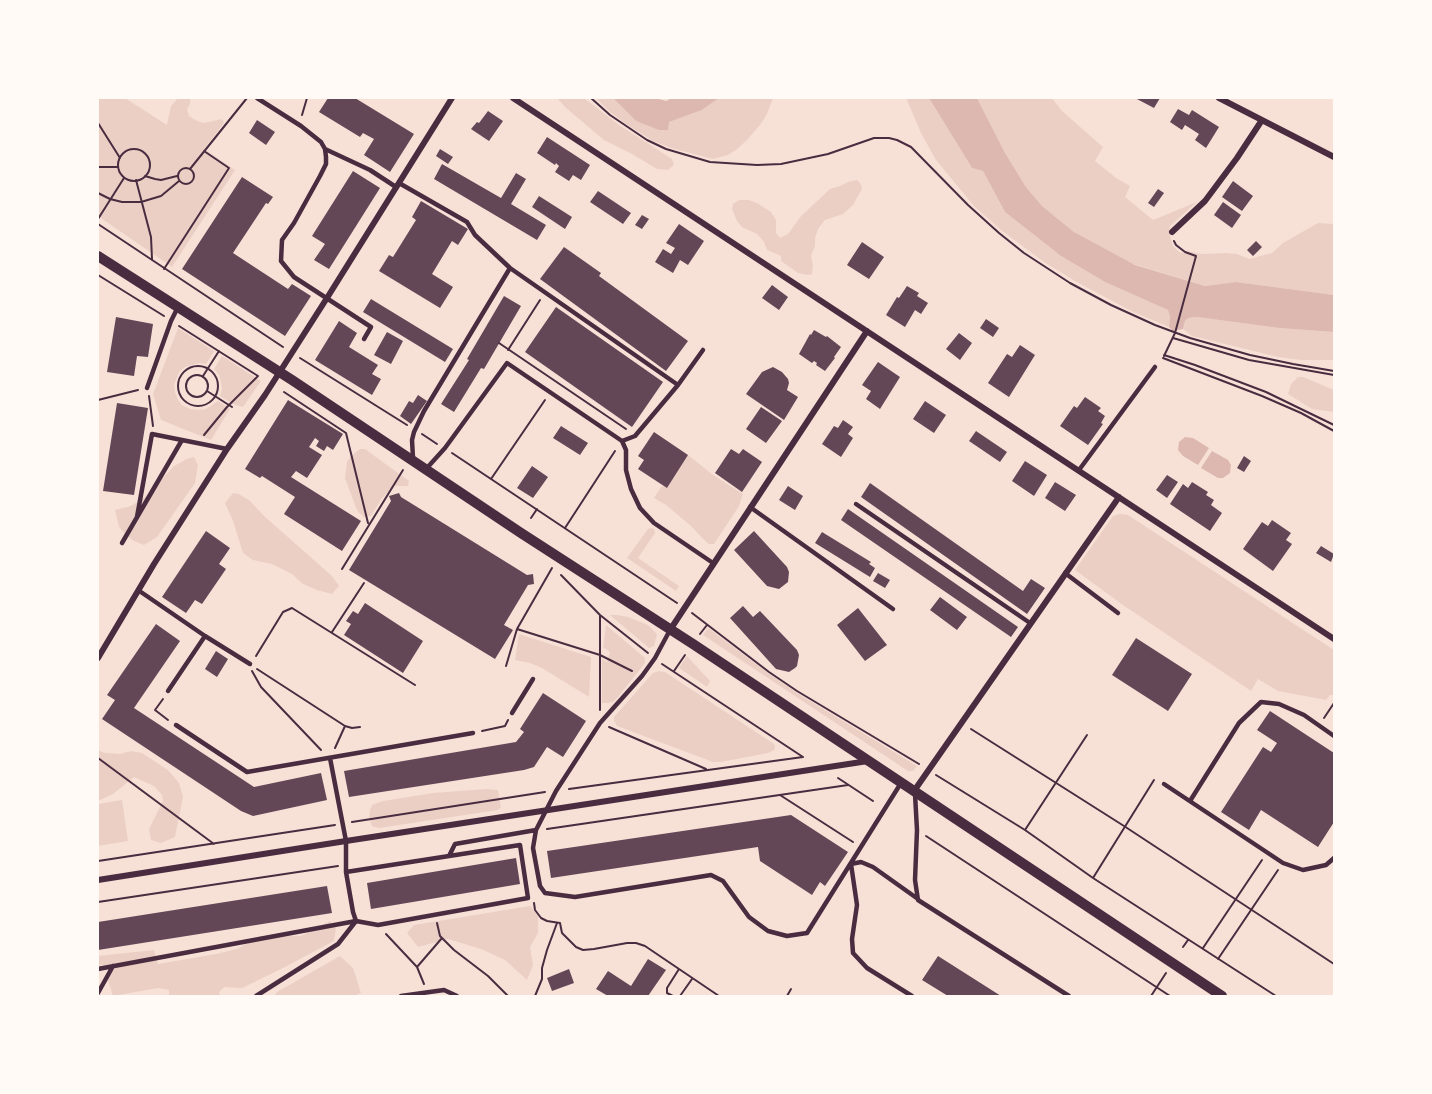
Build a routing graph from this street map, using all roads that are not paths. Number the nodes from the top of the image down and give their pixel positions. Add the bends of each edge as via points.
1 (257, 98) edge
2 (452, 98) edge
3 (513, 98) edge
4 (1219, 98) edge
5 (1262, 120) junction
6 (325, 149) junction
7 (1335, 157) edge
8 (398, 185) junction
9 (1172, 232) road end
10 (98, 256) edge
11 (510, 268) junction
12 (327, 298) junction
13 (178, 307) junction
14 (867, 331) junction
15 (364, 339) dead end
16 (703, 350) dead end
17 (1155, 368) road end
18 (280, 372) junction
19 (678, 385) junction
20 (147, 387) road end
21 (182, 440) junction
22 (622, 441) junction
23 (227, 449) junction
24 (414, 461) junction
25 (426, 469) junction
26 (1079, 470) junction
27 (1119, 496) junction
28 (855, 504) dead end
29 (750, 507) junction
30 (137, 517) junction
31 (122, 543) dead end
32 (713, 563) junction
33 (1065, 573) junction
34 (138, 590) junction
35 (892, 609) dead end
36 (1118, 613) dead end
37 (1030, 623) junction
38 (670, 630) junction
39 (205, 636) junction
40 (1335, 639) edge
41 (98, 658) edge
42 (250, 664) road end
43 (533, 679) dead end
44 (168, 692) dead end
45 (512, 713) dead end
46 (176, 725) dead end
47 (473, 733) road end
48 (1335, 736) edge
49 (330, 759) junction
50 (868, 761) junction
51 (902, 783) junction
52 (1164, 784) dead end
53 (914, 791) junction
54 (1190, 801) junction
55 (546, 810) junction
56 (536, 830) junction
57 (346, 841) junction
58 (449, 856) junction
59 (1335, 858) edge
60 (851, 864) junction
61 (346, 872) junction
62 (98, 880) edge
63 (918, 900) junction
64 (356, 921) junction
65 (113, 966) junction
66 (98, 969) edge
67 (98, 993) edge
68 (256, 996) edge
69 (401, 996) edge
70 (457, 996) edge
71 (912, 996) edge
72 (1069, 996) edge
73 (1222, 996) edge

1 - 6 lane via 301,126
2 - 8 street
3 - 14 street
4 - 5 street
5 - 7 street
5 - 9 street via 1205,201
6 - 8 lane
6 - 12 lane via 326,164 282,240 281,261 294,277
8 - 11 lane via 467,222 475,235
8 - 12 street
10 - 13 street
11 - 19 lane
11 - 24 lane via 424,411 412,440
12 - 15 lane via 371,327
12 - 18 street
13 - 18 street
13 - 20 lane
14 - 26 street
14 - 29 street
16 - 19 lane
17 - 26 lane
18 - 23 street
18 - 24 street
19 - 22 lane via 635,436
21 - 23 lane
21 - 30 lane
21 - 30 lane via 152,434
22 - 25 lane via 507,363
22 - 32 lane via 631,489 640,508 654,523
23 - 34 street
24 - 25 street
25 - 38 street
26 - 27 street
27 - 33 street
27 - 40 street
28 - 37 lane
29 - 32 street
29 - 35 lane
30 - 31 lane
32 - 38 street
33 - 36 lane
33 - 37 street
34 - 39 lane
34 - 41 street
37 - 53 street
38 - 50 street
38 - 55 lane via 642,676 600,723
39 - 42 lane
39 - 44 lane
43 - 45 lane
46 - 49 lane via 247,772
47 - 49 lane
48 - 54 lane via 1304,715 1279,704 1261,702 1239,723
49 - 57 lane
50 - 51 street
50 - 55 street
51 - 53 street
51 - 60 lane
52 - 54 lane
53 - 63 lane
53 - 73 street
54 - 59 lane via 1283,863 1303,870 1326,865
55 - 56 lane
55 - 57 street
56 - 58 lane via 455,844
56 - 60 lane via 533,848 544,893 575,897 711,875 723,881 749,917 768,931 787,936 807,933
57 - 61 lane
57 - 62 street
58 - 61 lane
58 - 64 lane via 520,845 528,898 378,925
60 - 63 lane via 861,862 873,867
60 - 71 lane via 857,905 853,953 867,968
61 - 64 lane
63 - 72 lane
64 - 65 lane
64 - 68 lane via 338,944
65 - 66 lane
65 - 67 lane
69 - 70 lane via 444,990

